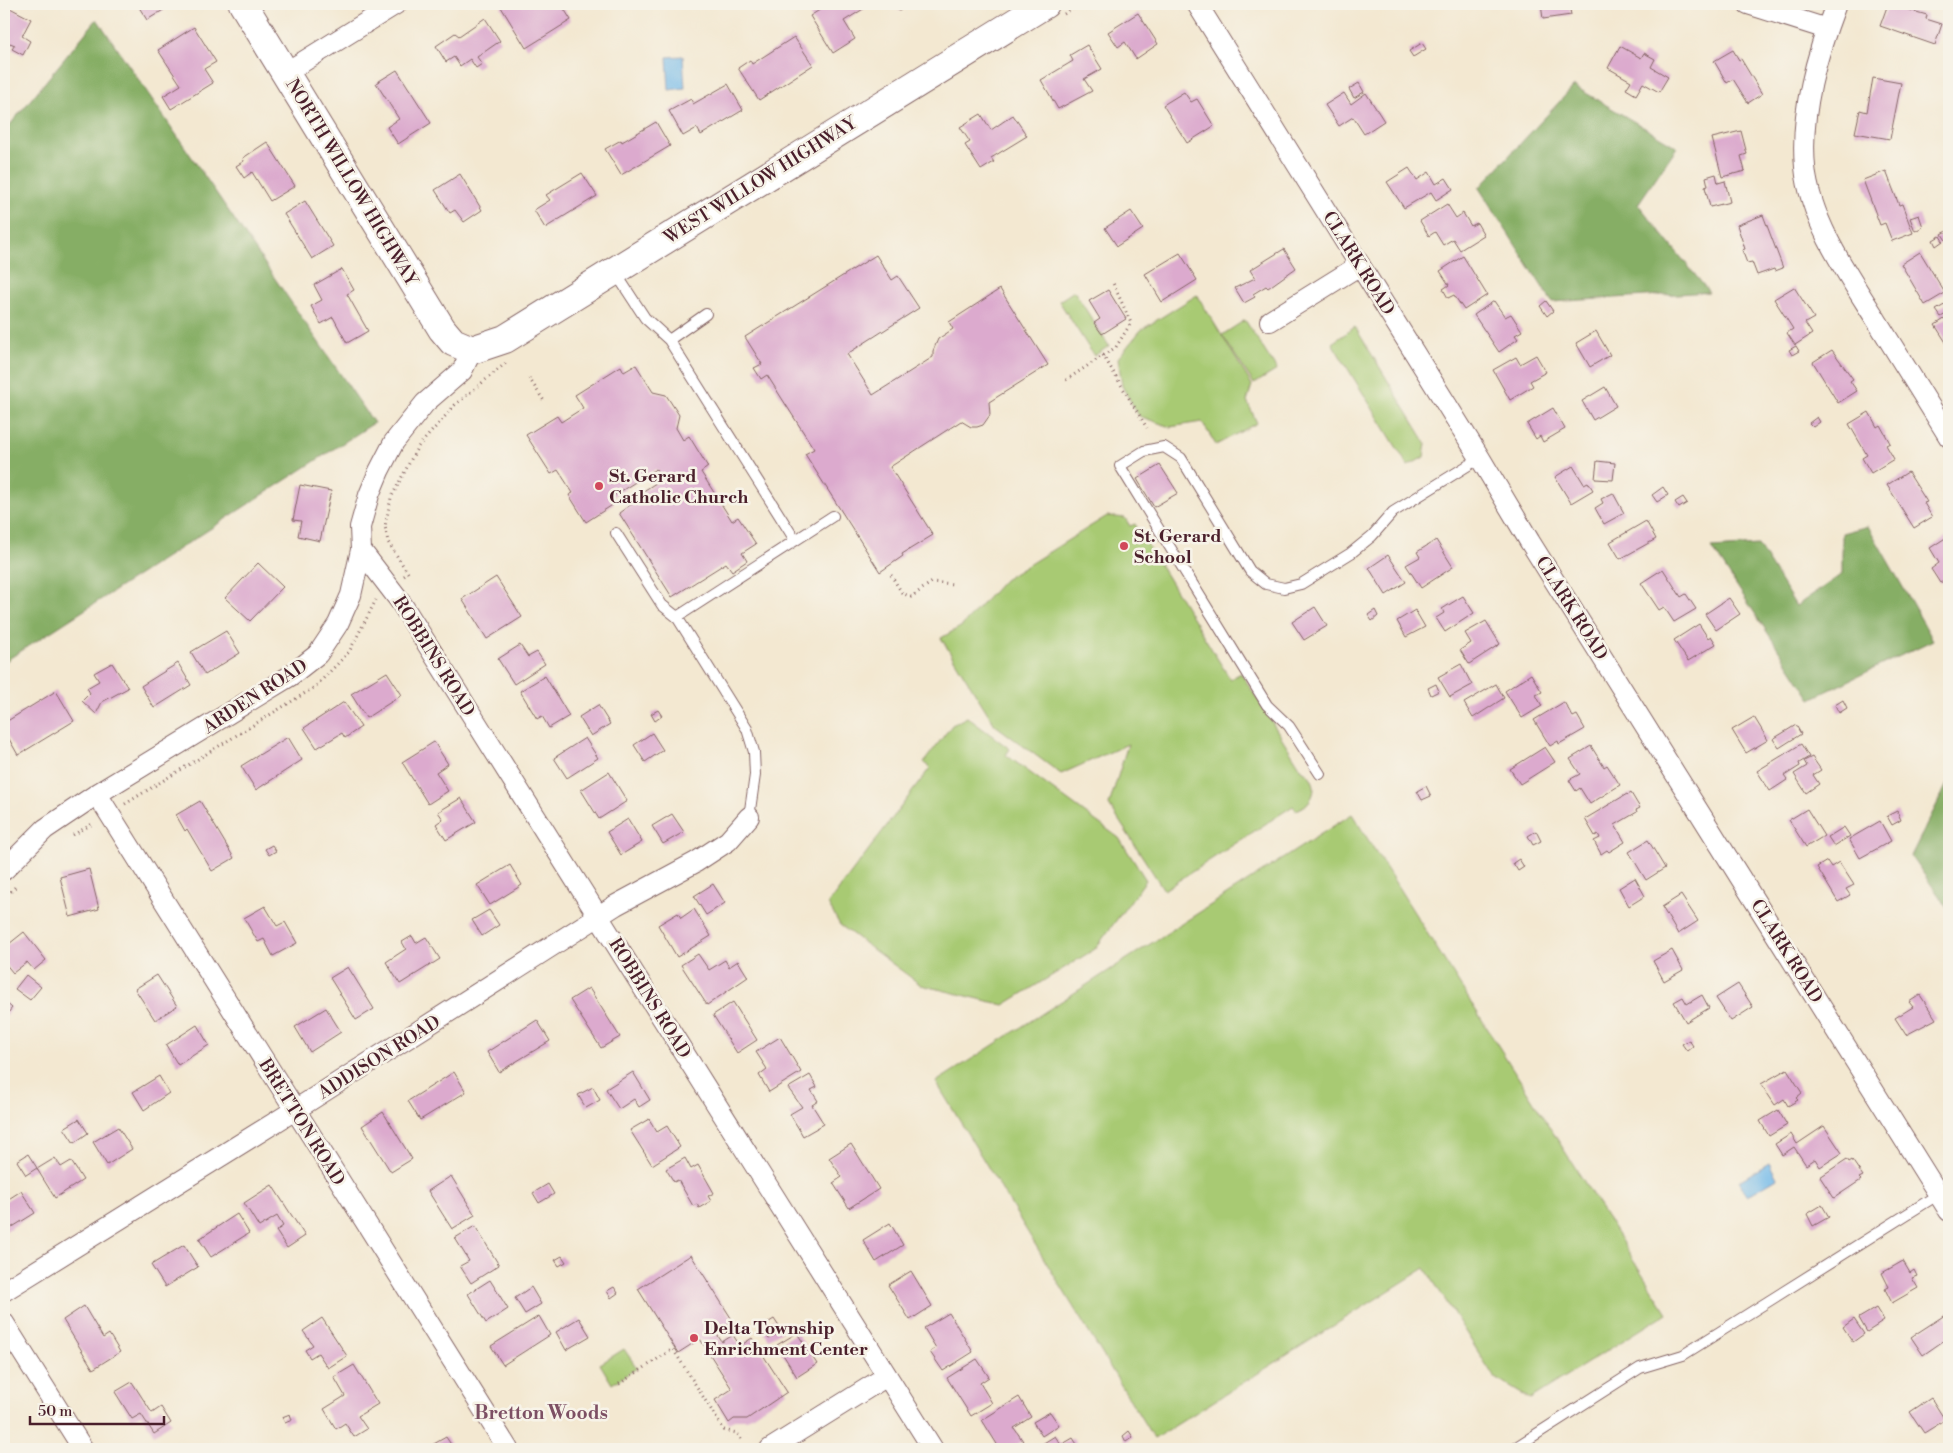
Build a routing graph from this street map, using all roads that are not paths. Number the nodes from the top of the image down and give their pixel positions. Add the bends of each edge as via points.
1 (243, 4) edge
2 (396, 4) edge
3 (1197, 4) edge
4 (1748, 4) edge
5 (1836, 4) edge
6 (1051, 12) edge
7 (1827, 29) junction
8 (285, 72) junction
9 (1360, 265) junction
10 (614, 271) junction
11 (706, 314) dead end
12 (1270, 320) dead end
13 (669, 340) junction
14 (472, 350) junction
15 (1949, 437) edge
16 (1480, 458) junction
17 (833, 516) dead end
18 (616, 533) dead end
19 (795, 540) junction
20 (361, 550) junction
21 (677, 618) junction
22 (1320, 774) dead end
23 (97, 794) junction
24 (749, 818) joint
25 (4, 870) edge
26 (599, 917) junction
27 (294, 1110) junction
28 (1939, 1194) junction
29 (1949, 1211) edge
30 (4, 1291) edge
31 (4, 1323) edge
32 (887, 1376) junction
33 (83, 1449) edge
34 (508, 1449) edge
35 (770, 1449) edge
36 (933, 1449) edge
37 (1513, 1449) edge

1 - 8 street, NORTH WILLOW HIGHWAY
2 - 8 street
3 - 9 street, CLARK ROAD
4 - 7 street
5 - 7 street
6 - 10 street, WEST WILLOW HIGHWAY
7 - 15 street via 1806,118 1805,168 1812,198 1826,235 1851,280
8 - 14 street, NORTH WILLOW HIGHWAY via 442,329 453,342
9 - 12 street
9 - 16 street, CLARK ROAD
10 - 13 lane via 645,318
10 - 14 street, WEST WILLOW HIGHWAY via 505,339
11 - 13 lane
13 - 19 lane
14 - 20 street, ARDEN ROAD via 462,370 425,403 394,442 369,495 360,527
16 - 22 lane via 1393,512 1352,553 1301,584 1284,588 1266,584 1250,571 1181,458 1164,447 1144,451 1120,466 1267,705 1289,726
16 - 28 street, CLARK ROAD
17 - 19 lane
18 - 21 lane via 662,605
19 - 21 lane
20 - 23 street, ARDEN ROAD via 351,595 338,624 318,654 290,676
20 - 26 street, ROBBINS ROAD via 390,588
21 - 24 lane via 748,729 755,775
23 - 25 street, ARDEN ROAD via 45,828
23 - 27 street, BRETTON ROAD
24 - 26 street, ADDISON ROAD via 728,840 696,862
26 - 27 street, ADDISON ROAD
26 - 32 street, ROBBINS ROAD
27 - 30 street, ADDISON ROAD
27 - 34 street, BRETTON ROAD
28 - 29 street, CLARK ROAD
28 - 37 lane via 1682,1355 1640,1368
31 - 33 street
32 - 35 street
32 - 36 street, ROBBINS ROAD

